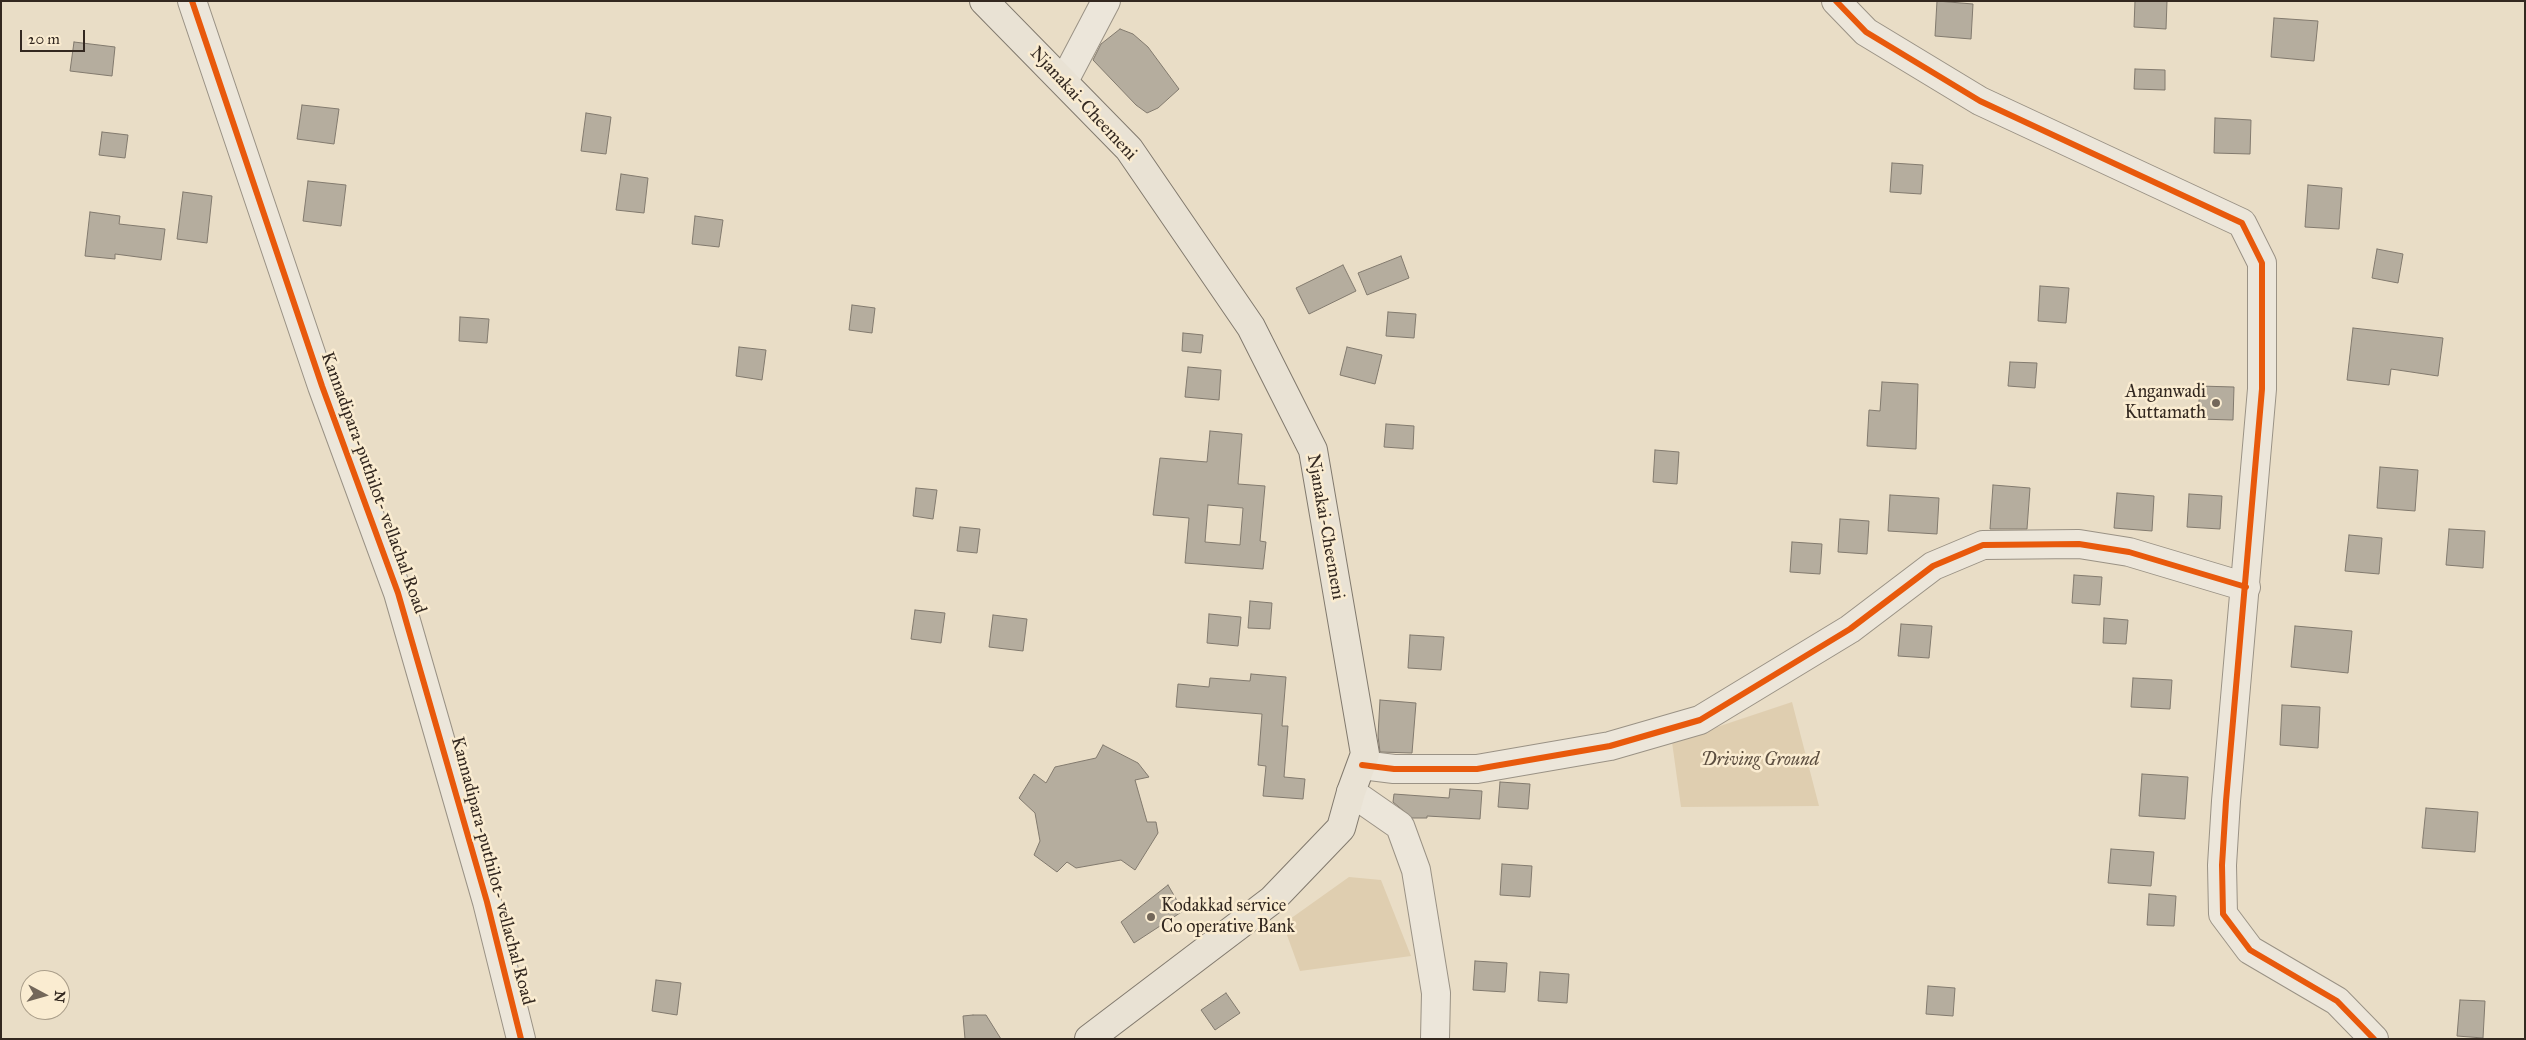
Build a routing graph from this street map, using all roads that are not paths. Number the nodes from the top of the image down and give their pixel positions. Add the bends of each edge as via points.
1 (192, 1) edge
2 (984, 1) edge
3 (1106, 1) edge
4 (1836, 1) edge
5 (1064, 81) junction
6 (2246, 587) junction
7 (1362, 765) junction
8 (1350, 792) junction
9 (521, 1039) edge
10 (1089, 1039) edge
11 (1435, 1039) edge
12 (2374, 1039) edge

1 - 9 street, Kannadipara-puthilot- vellachal Road via 322,386 398,593 487,902
2 - 5 main road, Njanakai-Cheemeni
3 - 5 street
4 - 6 street via 1866,32 1980,101 2242,222 2262,263 2262,389 2245,568
5 - 7 main road, Njanakai-Cheemeni via 1129,149 1250,326 1313,450 1365,754
6 - 7 street via 2120,550 2079,544 1984,545 1932,566 1850,629 1700,720 1610,746 1477,769 1394,769
6 - 12 street via 2226,801 2223,914 2250,950 2337,1000
7 - 8 main road, Njanakai-Cheemeni
8 - 10 main road, Njanakai-Cheemeni via 1341,828 1272,900
8 - 11 street via 1400,826 1416,870 1436,993

